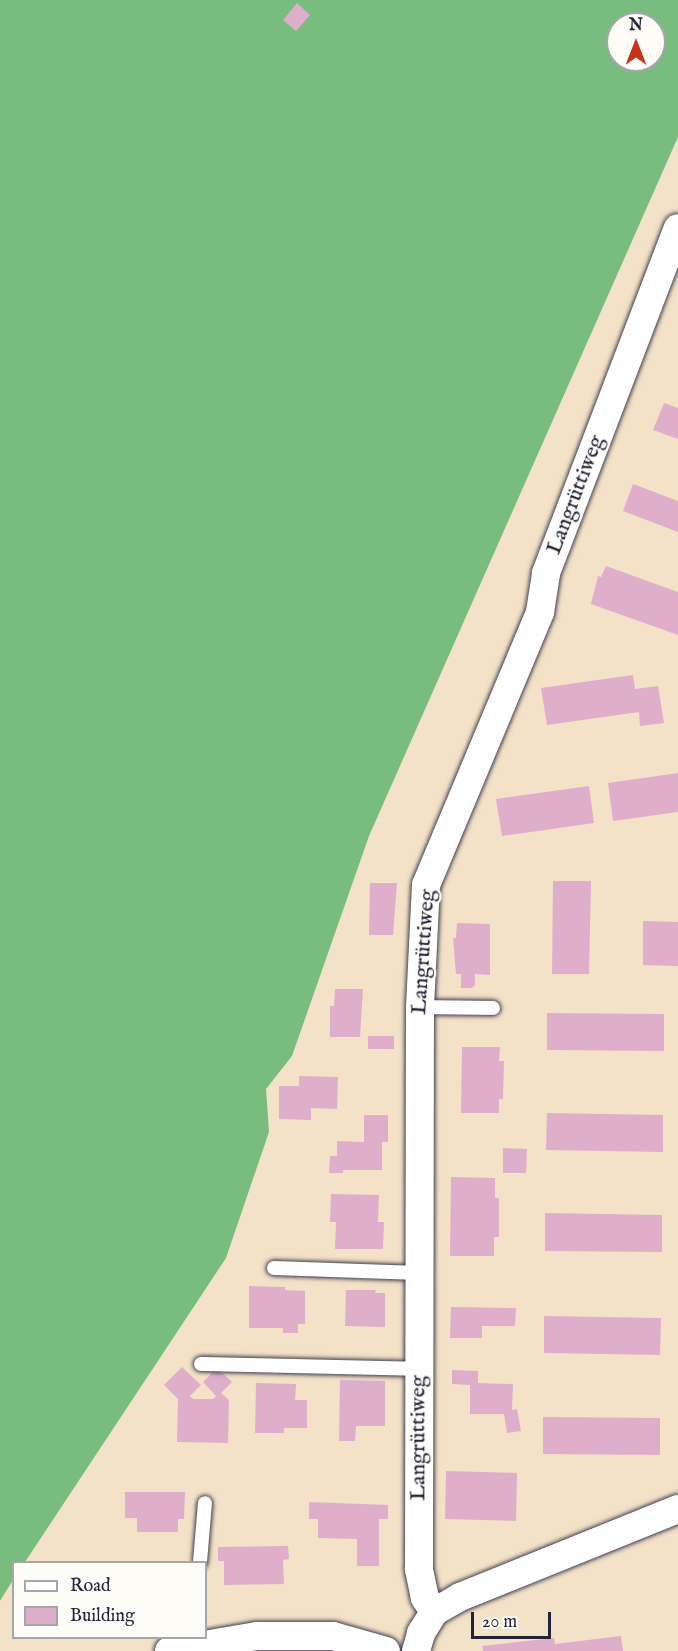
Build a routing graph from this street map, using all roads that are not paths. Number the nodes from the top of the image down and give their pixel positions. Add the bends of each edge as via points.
1 (678, 228) edge
2 (420, 1007) junction
3 (493, 1008) dead end
4 (274, 1268) dead end
5 (419, 1273) junction
6 (201, 1364) dead end
7 (419, 1369) junction
8 (205, 1503) dead end
9 (678, 1509) edge
10 (200, 1561) edge
11 (434, 1612) junction
12 (186, 1645) edge
13 (370, 1650) edge
14 (416, 1651) edge

1 - 2 street, Langrüttiweg via 546,573 540,612 426,885
2 - 3 lane
2 - 5 street, Langrüttiweg
4 - 5 lane
5 - 7 street, Langrüttiweg
6 - 7 lane
7 - 11 street, Langrüttiweg via 418,1569 425,1598
8 - 10 lane
9 - 11 street via 460,1597
11 - 14 street via 421,1633
12 - 13 street via 257,1636 333,1636

